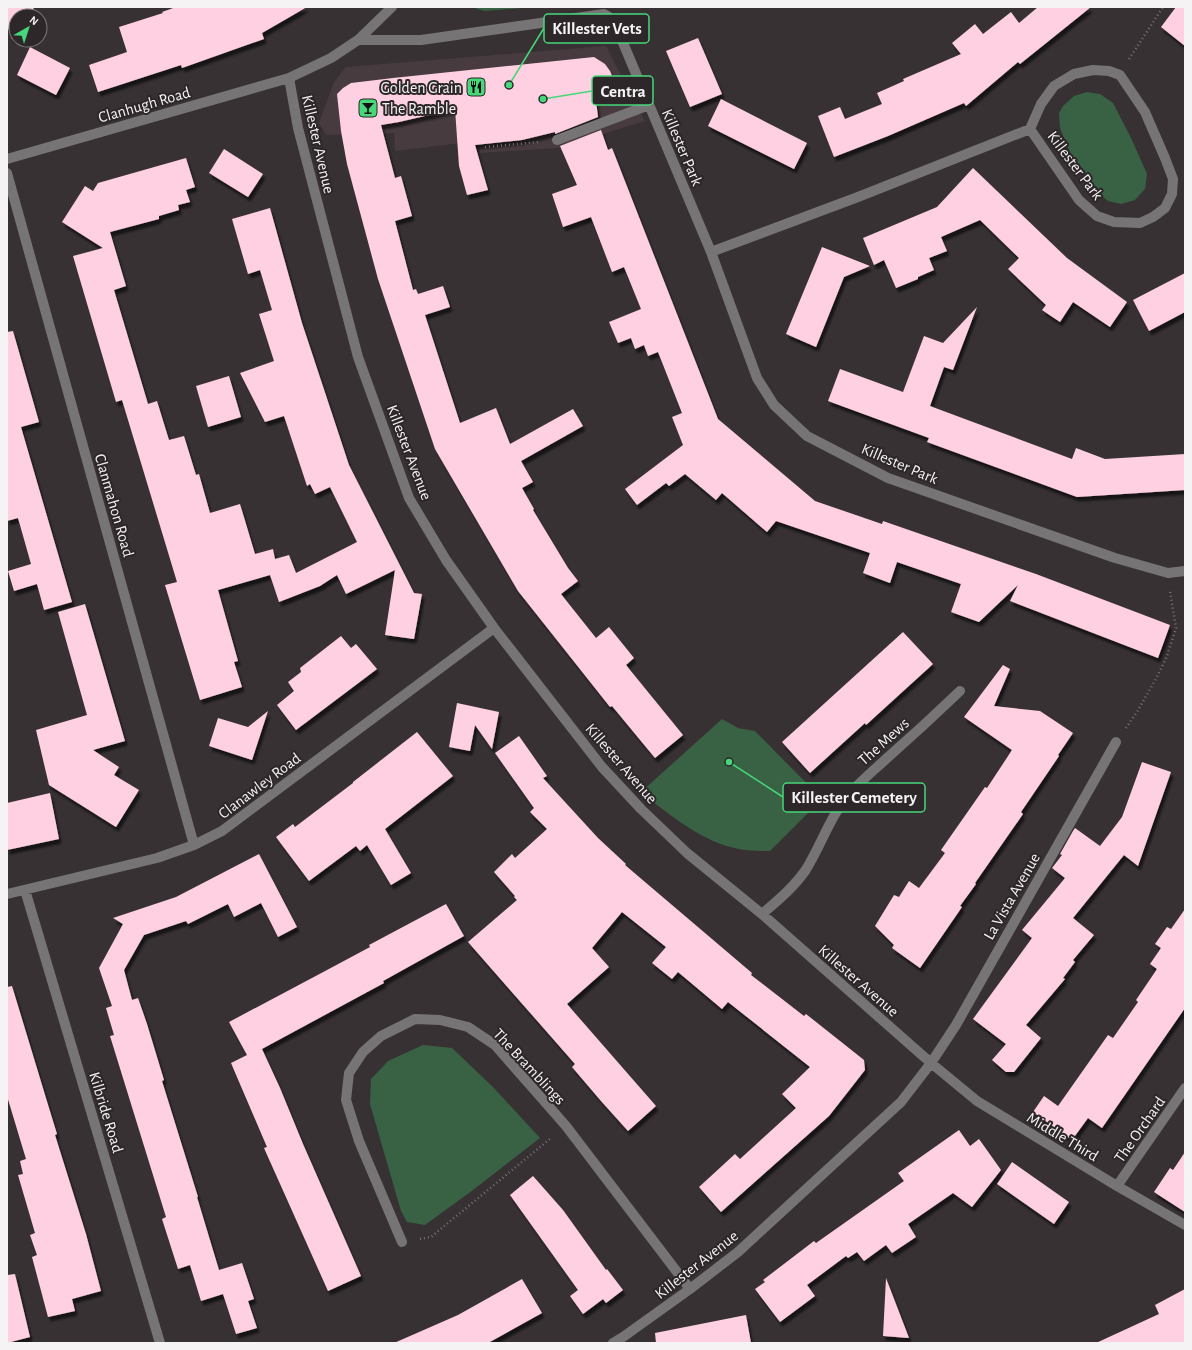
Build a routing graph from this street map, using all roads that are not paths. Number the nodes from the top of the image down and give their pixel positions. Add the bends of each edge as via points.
1 (392, 7) edge
2 (605, 11) edge
3 (358, 40) junction
4 (289, 78) junction
5 (642, 88) junction
6 (623, 97) dead end
7 (649, 105) junction
8 (1030, 129) junction
9 (557, 140) road end
10 (7, 159) edge
11 (7, 173) edge
12 (711, 252) junction
13 (1185, 571) edge
14 (494, 628) junction
15 (960, 691) dead end
16 (1116, 742) road end
17 (194, 845) junction
18 (25, 890) junction
19 (7, 894) edge
20 (762, 914) junction
21 (931, 1064) junction
22 (1185, 1088) edge
23 (1117, 1186) junction
24 (1185, 1224) edge
25 (402, 1242) road end
26 (690, 1289) junction
27 (160, 1343) edge
28 (613, 1343) edge

1 - 3 street, Killester Avenue
2 - 3 street via 421,40
2 - 5 street, Killester Park via 613,20
3 - 4 street, Killester Avenue via 331,58
4 - 10 street, Clanhugh Road
4 - 14 street, Killester Avenue via 298,128 358,357 409,498 446,560
5 - 6 street
5 - 7 street, Killester Park
7 - 9 street
7 - 12 street, Killester Park
8 - 8 street, Killester Park via 1041,104 1054,86 1074,74 1093,70 1120,75 1145,112 1173,179 1172,194 1165,208 1140,223 1114,222 1097,216 1079,200
8 - 12 street, Killester Park via 858,198
11 - 17 street, Clanmahon Road
12 - 13 street, Killester Park via 757,378 774,405 807,436 888,478 1115,558 1168,573
14 - 17 street, Clanawley Road via 222,831
14 - 20 street, Killester Avenue via 602,766 641,809 687,853
15 - 20 street, The Mews via 845,798 805,872 790,890
16 - 21 street, La Vista Avenue
17 - 18 street, Clanawley Road via 157,858
18 - 19 street, Clanawley Road
18 - 27 street, Kilbride Road
20 - 21 street, Killester Avenue
21 - 23 street, Middle Third via 977,1101
21 - 26 street, Killester Avenue via 902,1102 738,1252
22 - 23 street, The Orchard
23 - 24 street, Middle Third
25 - 26 street, The Bramblings via 359,1141 346,1100 349,1073 363,1052 381,1036 415,1019 440,1020 468,1026 495,1045 566,1126
26 - 28 street, Killester Avenue

